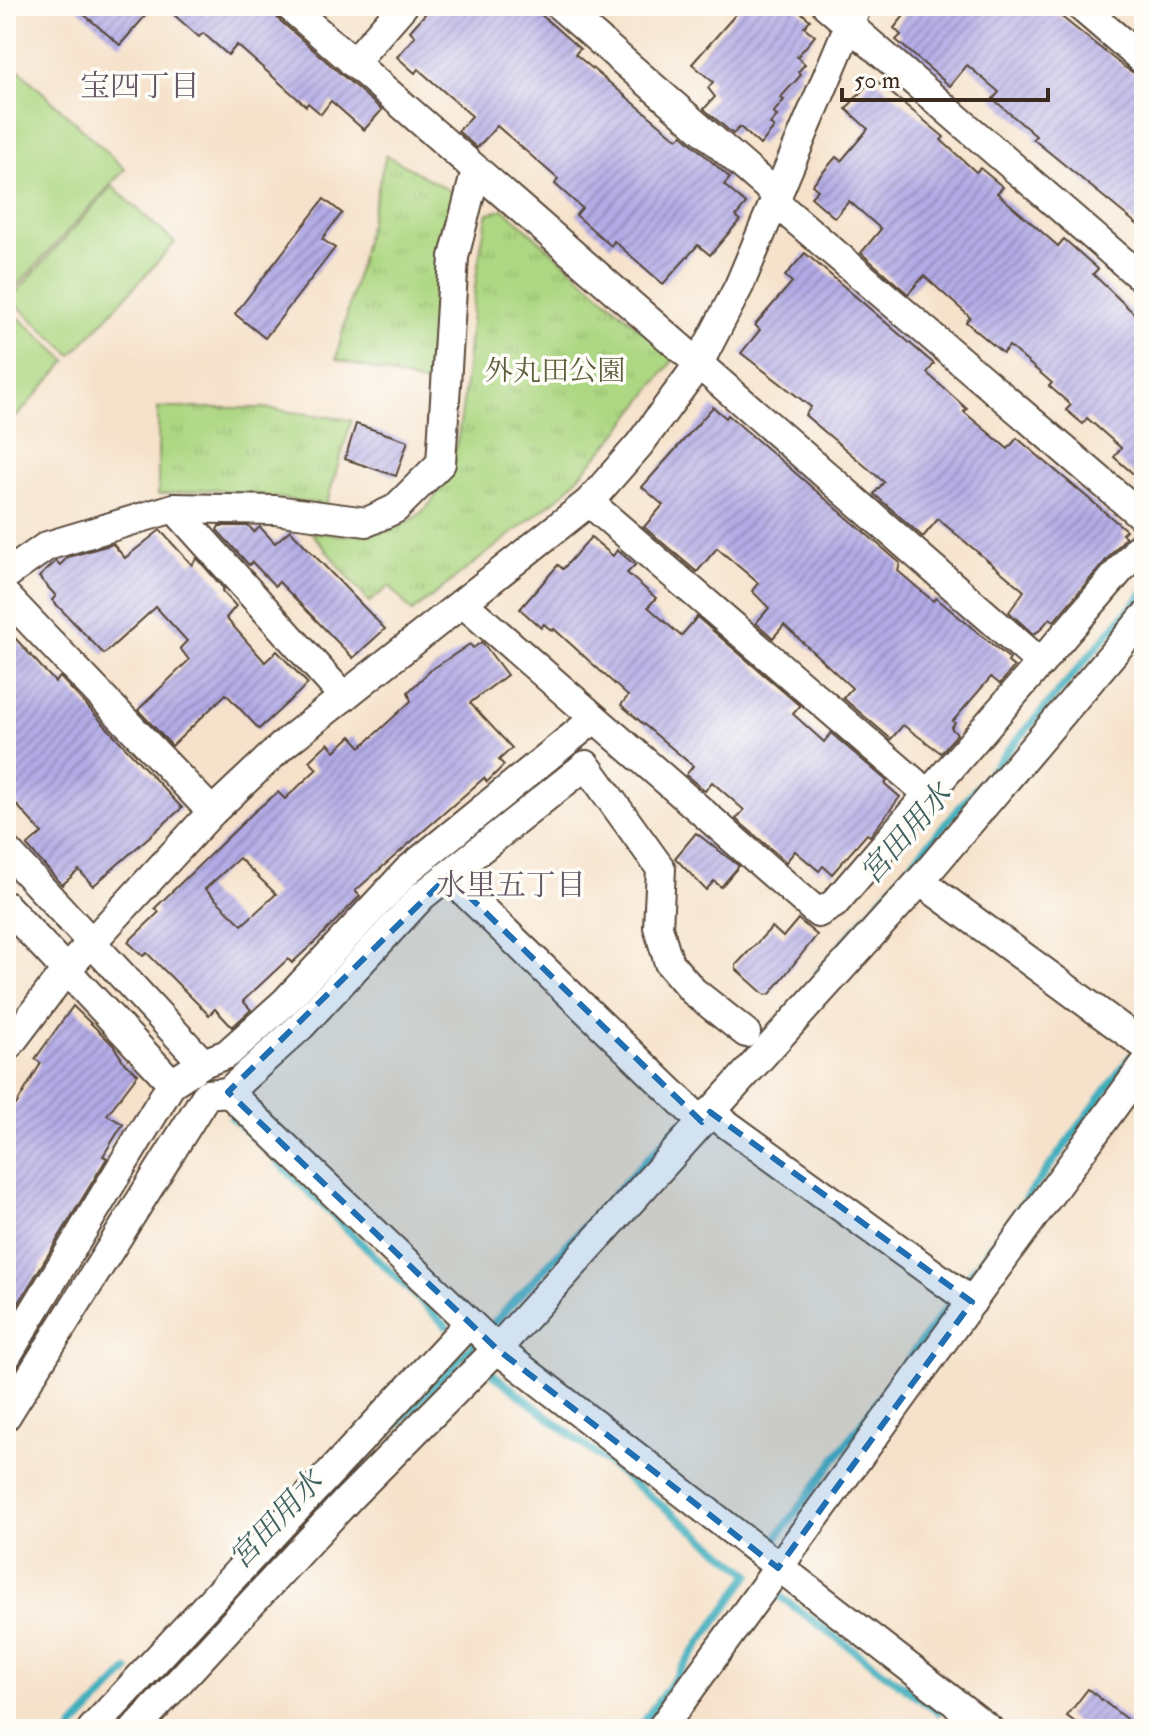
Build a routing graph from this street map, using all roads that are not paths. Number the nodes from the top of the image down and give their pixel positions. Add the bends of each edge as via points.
1 (289, 6) edge
2 (403, 6) edge
3 (560, 6) edge
4 (827, 6) edge
5 (1080, 6) edge
6 (853, 16) edge
7 (1144, 61) edge
8 (353, 63) junction
9 (476, 170) junction
10 (776, 199) junction
11 (1144, 280) edge
12 (698, 365) junction
13 (589, 502) junction
14 (174, 508) junction
15 (1144, 518) edge
16 (1144, 542) edge
17 (6, 575) edge
18 (6, 596) edge
19 (464, 604) junction
20 (1144, 617) edge
21 (1041, 663) junction
22 (344, 697) junction
23 (594, 719) junction
24 (928, 794) junction
25 (212, 812) junction
26 (6, 850) edge
27 (448, 876) junction
28 (920, 881) junction
29 (6, 906) edge
30 (91, 942) junction
31 (66, 970) junction
32 (746, 1033) dead end
33 (1144, 1045) edge
34 (6, 1049) edge
35 (203, 1063) junction
36 (1144, 1065) edge
37 (172, 1083) junction
38 (228, 1092) junction
39 (706, 1117) junction
40 (972, 1302) junction
41 (469, 1323) junction
42 (497, 1349) junction
43 (6, 1357) edge
44 (6, 1416) edge
45 (778, 1568) junction
46 (92, 1729) edge
47 (135, 1729) edge
48 (661, 1729) edge
49 (989, 1729) edge

1 - 8 street
2 - 8 street
3 - 10 street
4 - 6 street
5 - 7 street
6 - 10 street
6 - 11 street
8 - 9 street
9 - 12 street
9 - 14 street via 454,257 441,463 420,487 395,509 367,522 275,510
10 - 12 street
10 - 15 street
12 - 13 street
12 - 21 street
13 - 19 street
13 - 24 street
14 - 17 street via 47,546
14 - 22 street
16 - 21 street
18 - 25 street
19 - 22 street
19 - 23 street
20 - 28 street
21 - 24 street
22 - 25 street
23 - 24 street via 818,913 834,904
23 - 35 street via 408,870 285,1002 227,1054
25 - 30 street
26 - 30 street
27 - 32 street via 586,765 661,869 658,927 669,963 693,991
27 - 38 street via 422,896 301,1026
27 - 39 street
28 - 33 street
28 - 39 street
29 - 31 street
30 - 31 street
30 - 35 street
31 - 34 street
31 - 37 street
35 - 37 street
36 - 40 street
37 - 43 street
38 - 41 street
38 - 44 street via 207,1094
39 - 40 street
39 - 42 street
40 - 45 street
41 - 42 street
41 - 46 street
42 - 45 street
42 - 47 street via 350,1497
45 - 48 street
45 - 49 street

